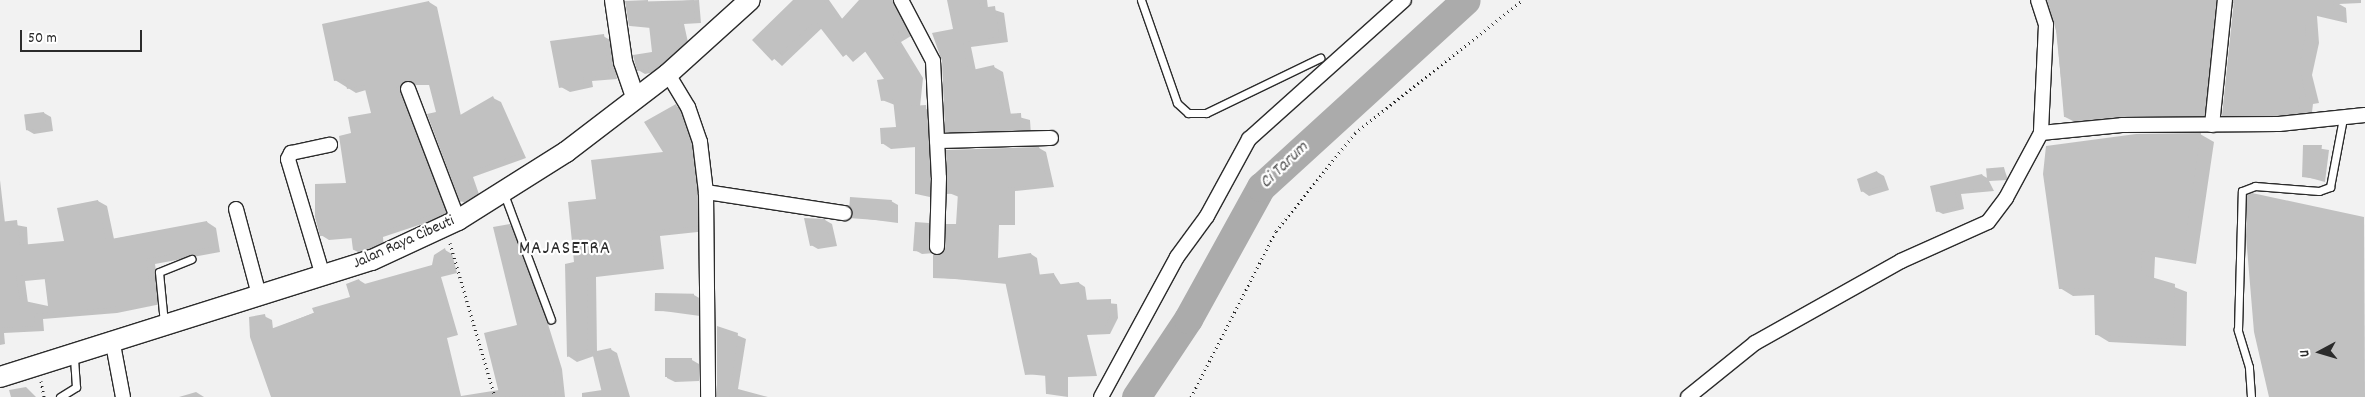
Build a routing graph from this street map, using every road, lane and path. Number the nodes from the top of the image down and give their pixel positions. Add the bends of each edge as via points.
1 (614, 0) edge
2 (750, 0) edge
3 (901, 0) edge
4 (1141, 0) edge
5 (1404, 0) edge
6 (1523, 0) edge
7 (2038, 0) edge
8 (2225, 0) edge
9 (1320, 58) dead end
10 (668, 74) junction
11 (408, 89) dead end
12 (636, 99) junction
13 (2365, 116) edge
14 (2343, 118) junction
15 (2212, 125) junction
16 (2041, 133) junction
17 (1051, 138) dead end
18 (937, 141) junction
19 (330, 145) dead end
20 (706, 192) junction
21 (504, 194) junction
22 (236, 209) dead end
23 (844, 213) dead end
24 (451, 223) junction
25 (937, 247) dead end
26 (192, 259) dead end
27 (323, 276) junction
28 (259, 295) junction
29 (551, 320) dead end
30 (164, 324) junction
31 (112, 339) junction
32 (74, 353) junction
33 (0, 377) edge
34 (60, 397) edge
35 (123, 397) edge
36 (495, 397) edge
37 (708, 397) edge
38 (1101, 397) edge
39 (1191, 397) edge
40 (1688, 397) edge
41 (2251, 397) edge

1 - 12 street via 623,62
2 - 10 main road, Jalan Raya Cibeuti
3 - 18 street via 933,61
4 - 9 lane via 1177,103 1188,113 1206,113
5 - 38 street via 1249,139 1207,216 1177,257
6 - 39 path via 1355,133 1276,231
7 - 16 street via 2046,25
8 - 15 street
10 - 12 main road, Jalan Raya Cibeuti
10 - 20 street via 688,107 700,142
11 - 24 street
12 - 21 main road, Jalan Raya Cibeuti
13 - 14 street
14 - 15 street
14 - 41 lane via 2330,187 2318,191 2255,186 2242,191 2238,330 2249,367
15 - 16 street via 2122,125
16 - 40 street via 2006,198 1988,222 1901,261 1755,343
17 - 18 street
18 - 25 street
19 - 27 street via 292,153 288,159
20 - 23 street
20 - 37 street
21 - 24 main road, Jalan Raya Cibeuti
21 - 29 lane
22 - 28 street
24 - 27 main road, Jalan Raya Cibeuti
24 - 36 path
26 - 30 lane via 159,272
27 - 28 main road, Jalan Raya Cibeuti
28 - 30 main road, Jalan Raya Cibeuti
30 - 31 main road, Jalan Raya Cibeuti
31 - 32 main road, Jalan Raya Cibeuti
31 - 35 street
32 - 33 main road, Jalan Raya Cibeuti
32 - 34 lane via 76,387

